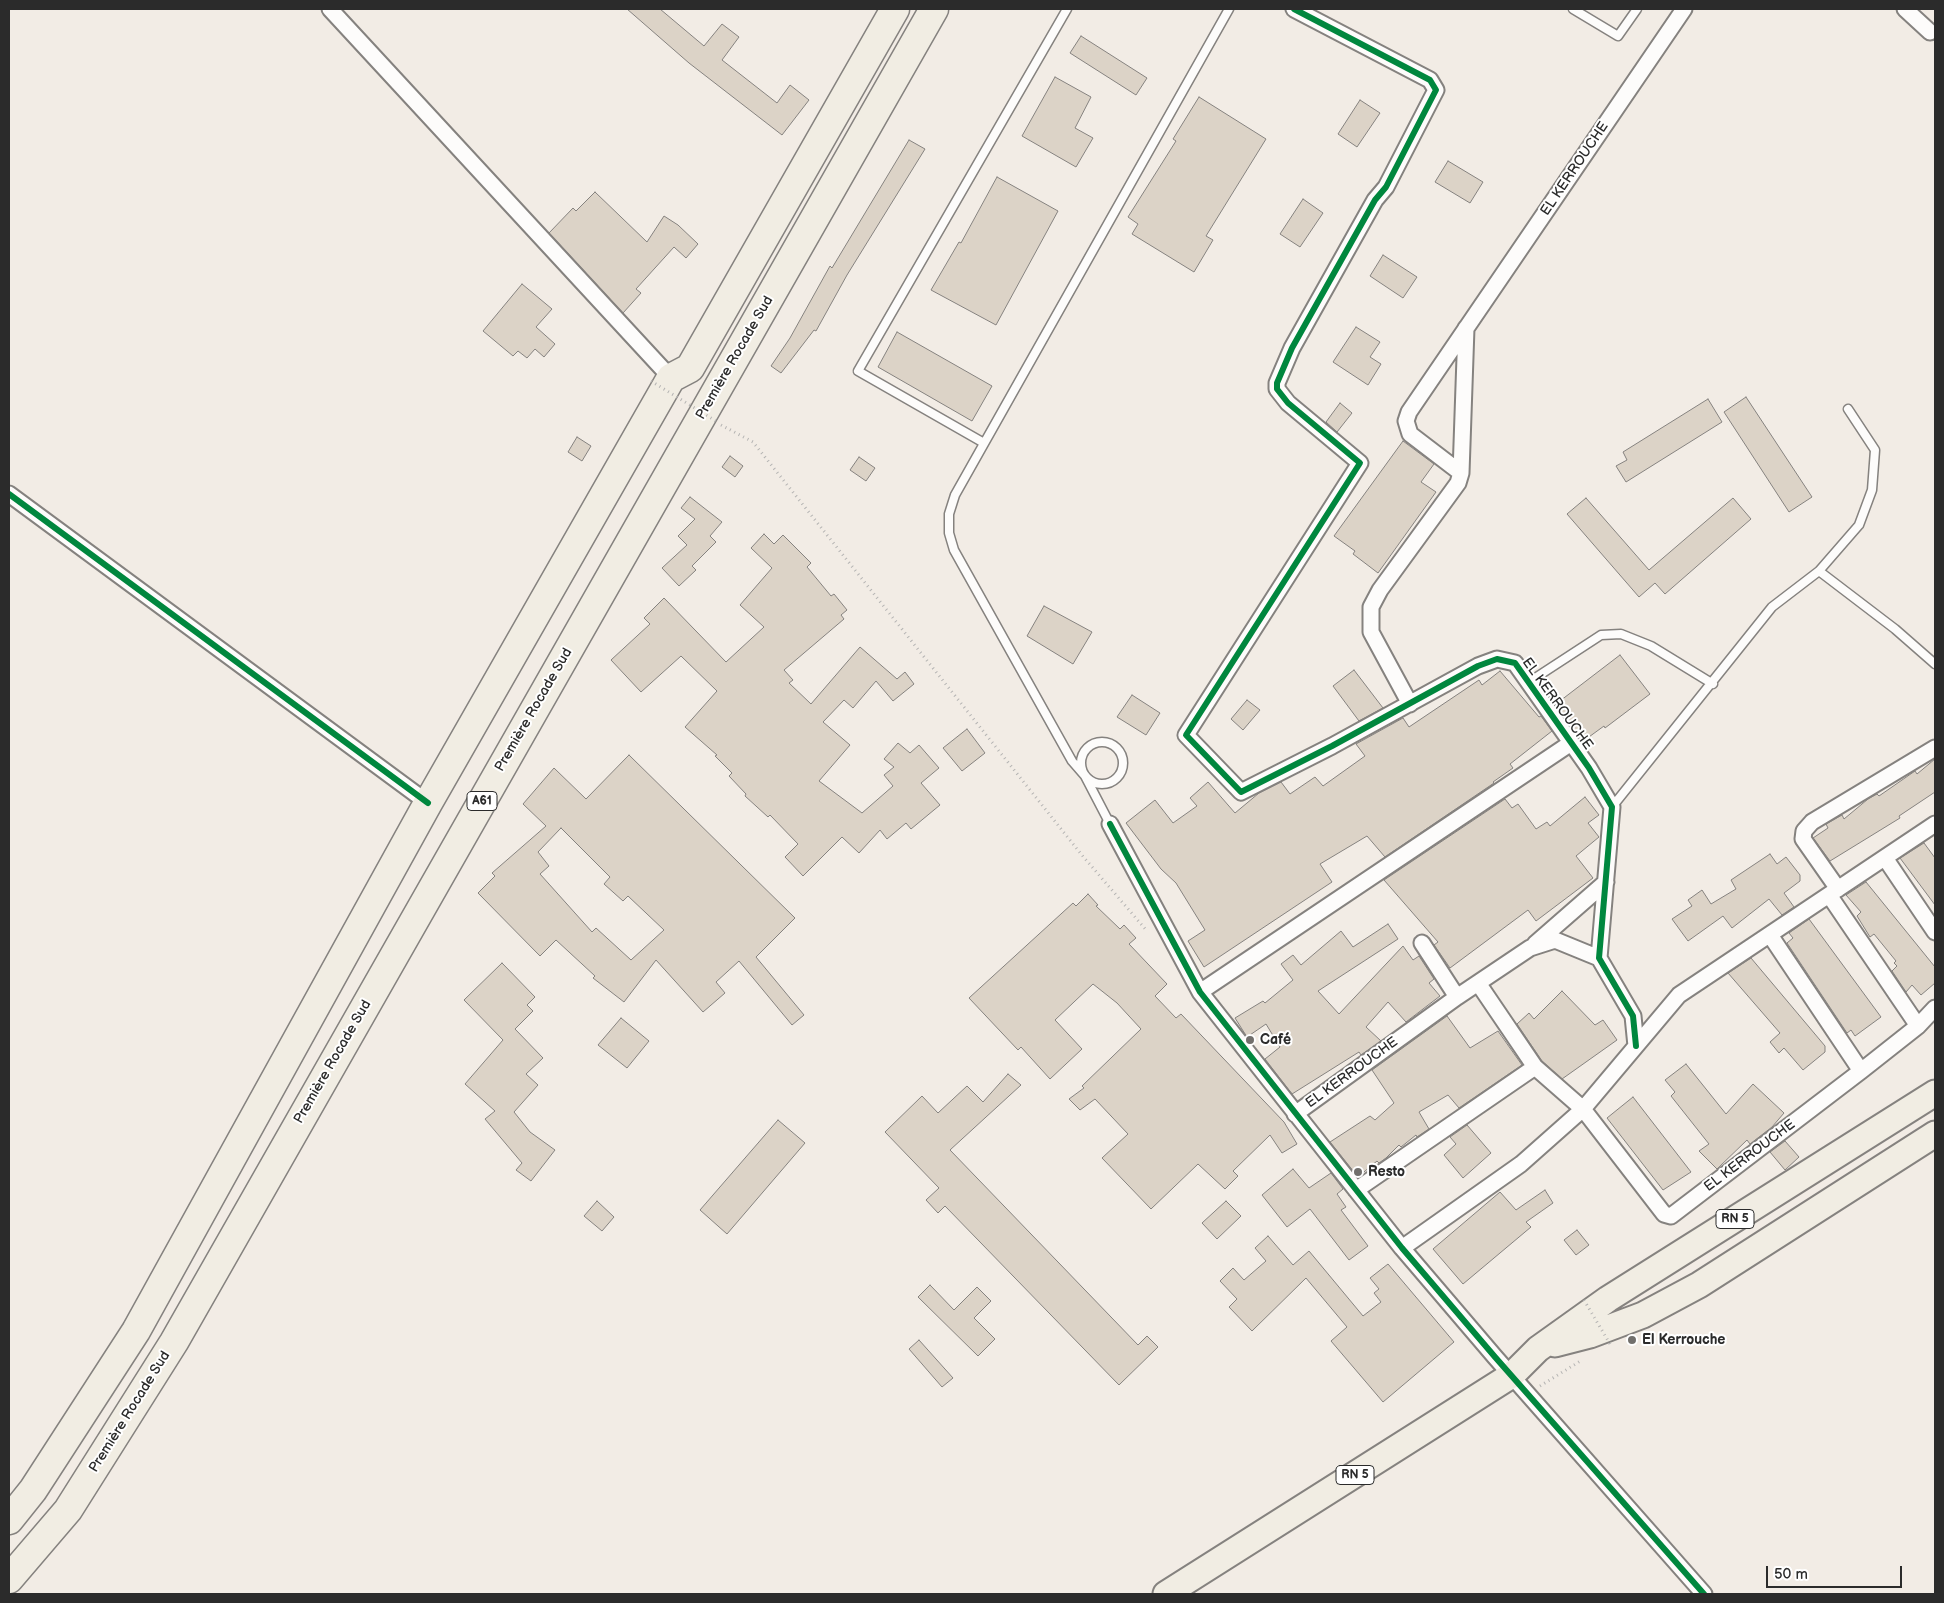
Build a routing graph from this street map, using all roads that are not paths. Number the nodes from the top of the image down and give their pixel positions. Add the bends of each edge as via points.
1 (330, 9) edge
2 (896, 9) edge
3 (934, 9) edge
4 (1067, 9) edge
5 (1229, 9) edge
6 (1294, 9) edge
7 (1573, 9) edge
8 (1637, 9) edge
9 (1684, 9) edge
10 (1905, 9) edge
11 (1930, 32) dead end
12 (1466, 328) junction
13 (661, 379) junction
14 (1848, 409) dead end
15 (984, 444) junction
16 (1461, 473) junction
17 (9, 494) edge
18 (1819, 571) junction
19 (1935, 664) edge
20 (1529, 682) junction
21 (1713, 684) junction
22 (1410, 704) junction
23 (1571, 743) junction
24 (1935, 748) edge
25 (1085, 776) junction
26 (428, 803) junction
27 (1612, 807) junction
28 (1110, 824) joint
29 (1935, 824) edge
30 (1885, 858) junction
31 (1606, 882) junction
32 (1834, 892) junction
33 (1935, 932) edge
34 (1770, 935) junction
35 (1422, 943) dead end
36 (1530, 948) junction
37 (1599, 958) junction
38 (1478, 983) junction
39 (1200, 992) junction
40 (1457, 997) junction
41 (1935, 1008) edge
42 (1918, 1026) junction
43 (1636, 1046) junction
44 (1535, 1067) junction
45 (1861, 1071) junction
46 (1935, 1094) edge
47 (1583, 1109) junction
48 (1295, 1114) junction
49 (1935, 1134) edge
50 (1356, 1190) junction
51 (1402, 1248) junction
52 (1538, 1349) junction
53 (1512, 1375) junction
54 (68, 1510) junction
55 (9, 1520) edge
56 (9, 1579) edge
57 (14, 1594) edge
58 (1166, 1594) edge
59 (1704, 1594) edge

1 - 13 street
2 - 13 highway via 690,368
3 - 54 highway, Première Rocade Sud / A61 via 174,1342
4 - 15 lane via 858,371
5 - 15 lane
6 - 22 street, EL KERROUCHE via 1430,80 1436,90 1386,187 1375,200 1292,348 1277,383 1277,389 1288,403 1360,463 1186,735 1241,792
7 - 8 lane via 1618,36
9 - 12 street, EL KERROUCHE
10 - 11 street
12 - 16 street
12 - 16 street, EL KERROUCHE via 1409,412 1406,422 1410,434
13 - 26 highway
14 - 18 lane via 1875,450 1872,490 1859,525
15 - 25 lane via 948,514 954,550 1072,761
16 - 22 street via 1452,493 1380,590 1371,607 1371,632
17 - 26 street
18 - 19 lane
18 - 21 lane via 1772,608
20 - 21 lane via 1601,635 1621,634 1651,646
20 - 22 street, EL KERROUCHE via 1515,662 1497,659 1478,666
20 - 23 street, EL KERROUCHE
21 - 27 lane
23 - 27 street, EL KERROUCHE
23 - 39 street, EL KERROUCHE
24 - 32 street via 1812,822 1804,831 1803,839
25 - 25 lane via 1098,784 1113,781 1124,762 1118,748 1112,743 1098,741 1085,749 1080,763
25 - 28 lane
26 - 55 highway via 136,1331 33,1490
27 - 31 street
28 - 39 street
29 - 30 street
30 - 32 street
30 - 33 street
31 - 36 street, EL KERROUCHE
31 - 37 street
32 - 34 street
32 - 42 street
34 - 43 street via 1680,995
34 - 45 street
35 - 40 street
36 - 37 street, EL KERROUCHE via 1556,940
36 - 38 street, EL KERROUCHE
37 - 43 street via 1633,1016
38 - 40 street, EL KERROUCHE
38 - 44 street
39 - 48 street
40 - 48 street, EL KERROUCHE
41 - 42 street, EL KERROUCHE
42 - 45 street, EL KERROUCHE
43 - 47 street
44 - 47 street
44 - 50 street
45 - 47 street, EL KERROUCHE via 1671,1216 1664,1214
46 - 52 main road, RN 5 via 1608,1299
47 - 51 street via 1521,1164
48 - 50 street
49 - 52 main road, RN 5 via 1699,1285 1643,1315 1590,1335
50 - 51 street
51 - 53 street
52 - 53 main road, RN 5
53 - 58 main road, RN 5
53 - 59 street
54 - 56 highway, Première Rocade Sud / A61
54 - 57 highway

